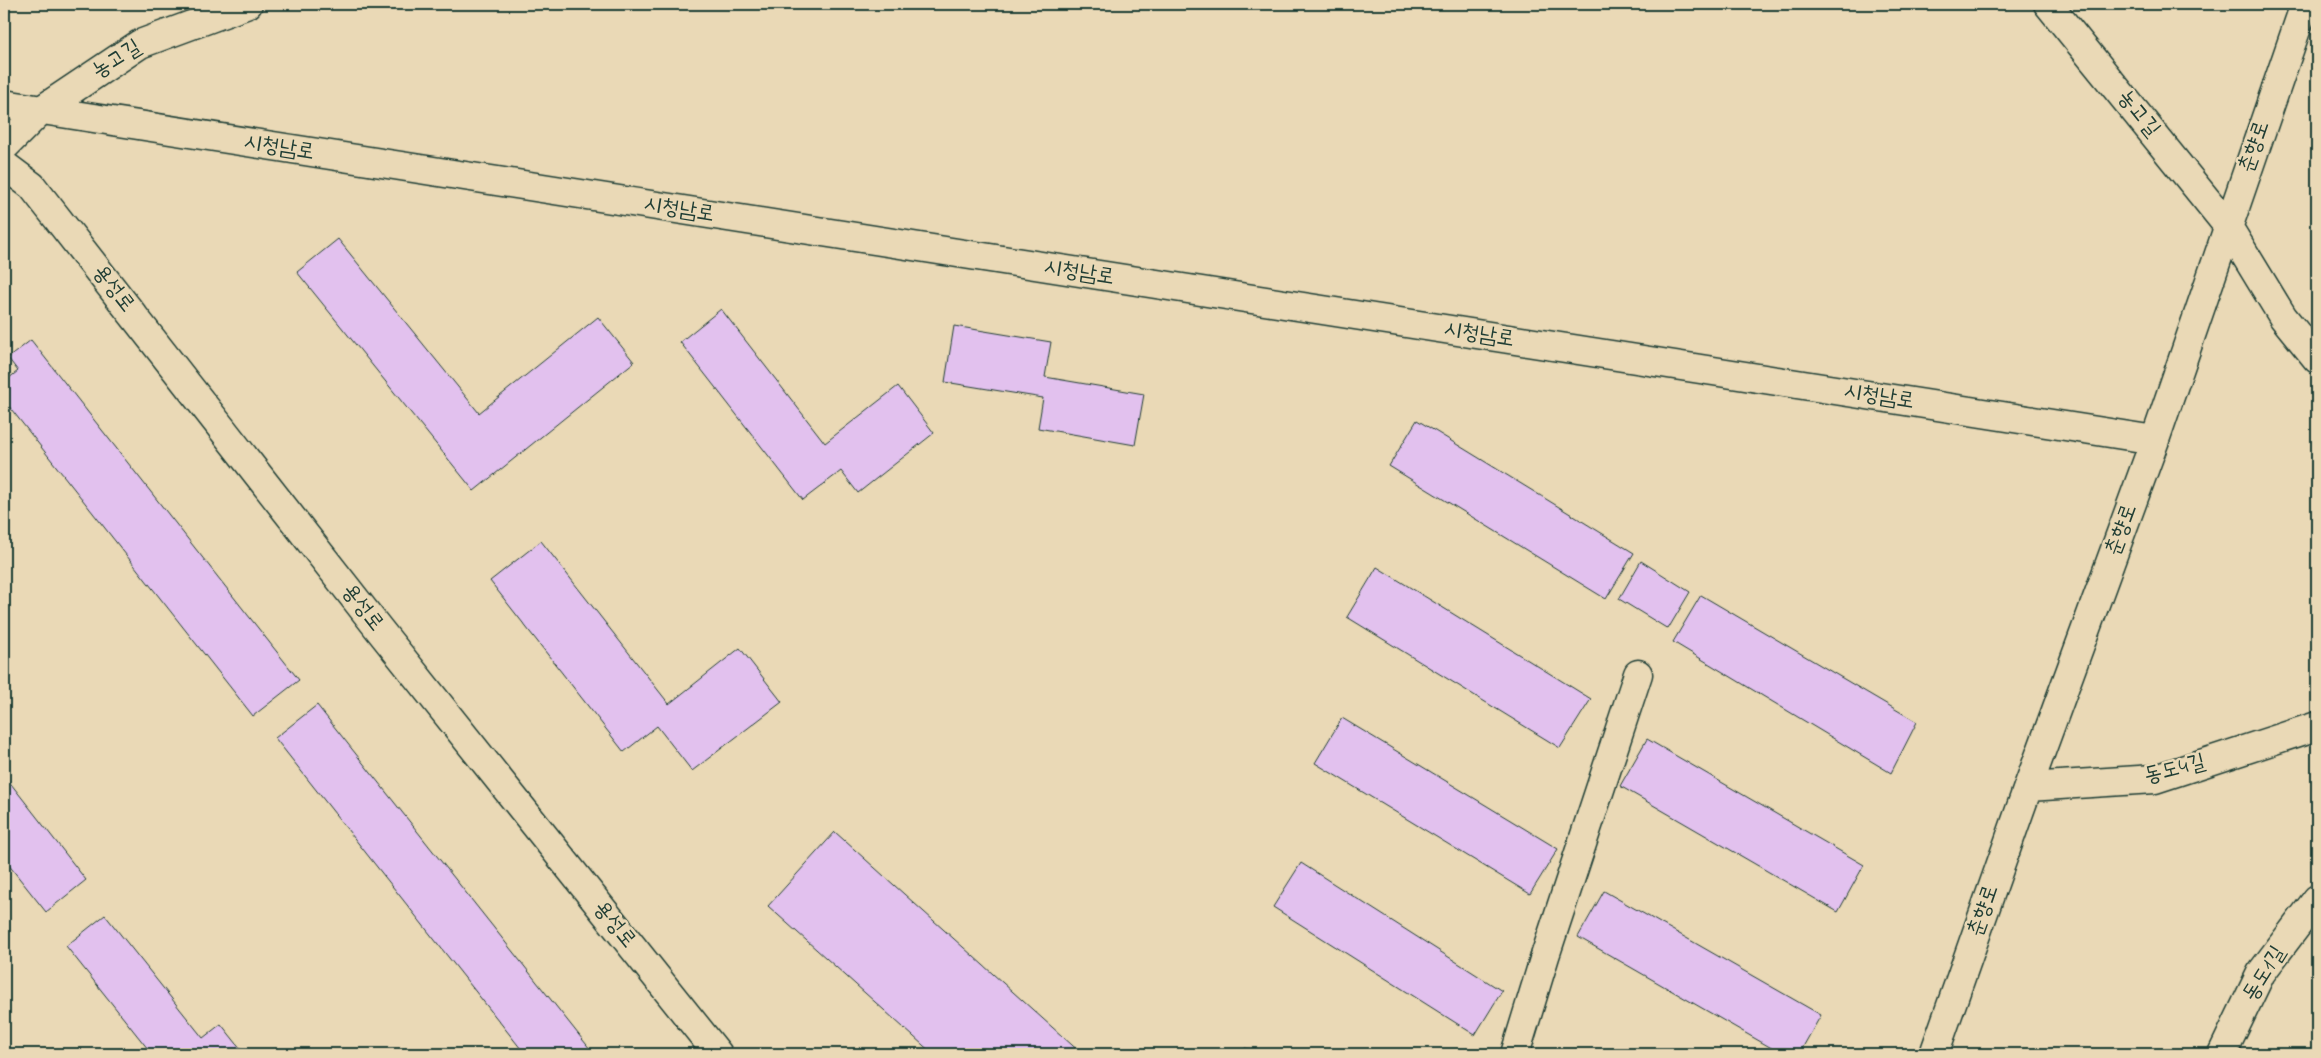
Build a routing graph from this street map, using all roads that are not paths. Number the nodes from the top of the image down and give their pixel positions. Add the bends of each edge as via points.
1 (248, 4) edge
2 (2048, 4) edge
3 (2306, 23) edge
4 (4, 104) edge
5 (40, 111) junction
6 (4, 147) edge
7 (4, 165) edge
8 (2227, 225) junction
9 (2317, 359) edge
10 (2155, 440) junction
11 (1638, 674) dead end
12 (2317, 726) edge
13 (2028, 787) junction
14 (2317, 899) edge
15 (718, 1054) edge
16 (1515, 1054) edge
17 (1934, 1054) edge
18 (2222, 1054) edge

1 - 5 street, 농고길 via 140,44
2 - 8 street, 농고길
3 - 8 street, 춘향로
4 - 5 street, 시청남로
5 - 6 street, 농고길
5 - 10 street, 시청남로
7 - 15 street, 용성로 via 32,186 372,621
8 - 9 street, 농고길 via 2283,317
8 - 10 street, 춘향로
10 - 13 street, 춘향로
11 - 16 street via 1544,956
12 - 13 street, 동도4길 via 2155,779
13 - 17 street, 춘향로
14 - 18 street, 동도1길 via 2261,974

